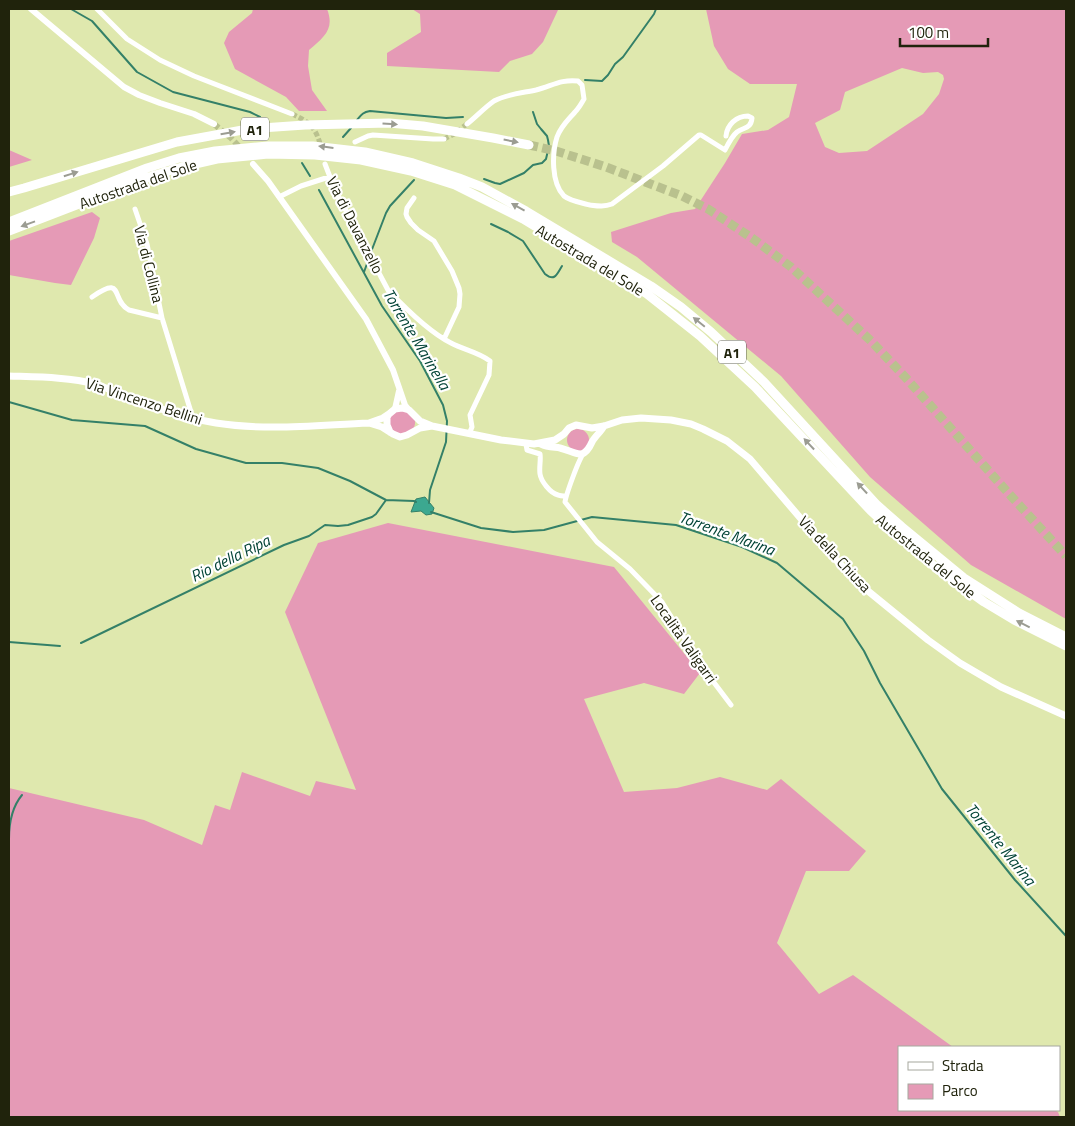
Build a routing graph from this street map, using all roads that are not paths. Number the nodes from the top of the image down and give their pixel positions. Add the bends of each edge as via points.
1 (31, 9) edge
2 (97, 9) edge
3 (292, 114) tunnel mouth
4 (214, 124) tunnel mouth
5 (467, 124) tunnel mouth
6 (726, 136) dead end
7 (444, 139) tunnel mouth
8 (355, 142) dead end
9 (529, 145) tunnel mouth
10 (253, 164) dead end
11 (325, 164) dead end
12 (330, 177) junction
13 (9, 192) edge
14 (279, 197) junction
15 (414, 198) dead end
16 (78, 200) junction
17 (135, 210) dead end
18 (9, 222) edge
19 (9, 231) edge
20 (92, 297) dead end
21 (162, 318) junction
22 (444, 339) junction
23 (9, 376) edge
24 (399, 387) junction
25 (392, 412) junction
26 (412, 413) junction
27 (189, 417) junction
28 (369, 423) junction
29 (604, 426) junction
30 (435, 427) junction
31 (586, 427) junction
32 (390, 432) junction
33 (411, 433) junction
34 (469, 434) junction
35 (564, 434) junction
36 (592, 441) junction
37 (526, 444) junction
38 (541, 444) junction
39 (571, 452) junction
40 (584, 453) junction
41 (577, 464) junction
42 (566, 496) junction
43 (962, 581) junction
44 (1066, 637) edge
45 (1066, 646) edge
46 (731, 705) dead end
47 (1066, 716) edge

1 - 4 street via 124,87
2 - 3 street via 127,39 160,60
5 - 6 street via 496,100 561,81 578,81 582,85 584,99 561,128 554,174 565,196 582,204 598,206 612,204 698,135 725,150 737,132 751,124 752,118 738,117 726,130
7 - 8 street via 382,135 368,136
13 -> 9 highway, Autostrada del Sole / A1 via 177,142 248,129 389,124 423,126
10 - 14 street
11 - 12 street, Via di Davanzello
12 - 14 street
12 - 22 street, Via di Davanzello via 388,290
14 - 24 street via 366,319
15 - 22 street via 407,208 407,217 434,241 459,288 459,307
16 - 18 highway, Autostrada del Sole / A1
16 -> 19 highway, Autostrada del Sole / A1
43 -> 16 highway, Autostrada del Sole / A1 via 896,534 755,387 655,300 523,219 413,162 313,146 215,151 147,168
17 - 21 street, Via di Collina via 148,244
20 - 21 street, Via di Collina via 113,288 124,308
21 - 27 street, Via di Collina via 191,412
22 - 34 street, Via di Davanzello via 490,361 489,375 470,415 472,427
23 - 27 main road, Via Vincenzo Bellini via 84,381
24 - 25 street
24 - 26 street via 405,405
25 - 26 main road, Via della Chiusa via 402,408
25 - 28 main road, Via Vincenzo Bellini
25 - 32 main road via 387,418
26 - 30 main road, Via della Chiusa via 420,421
26 - 33 main road via 416,423
27 - 28 main road, Via Vincenzo Bellini via 258,427
28 - 32 main road, Via Vincenzo Bellini
29 - 31 main road, Via della Chiusa
29 - 36 main road
29 - 47 main road, Via della Chiusa via 641,418 672,420 697,426 727,441 750,458 837,560 885,606 960,663
30 - 33 main road via 420,428
30 - 34 main road, Via della Chiusa
31 - 35 main road, Via della Chiusa via 576,425
31 - 36 main road
32 - 33 main road via 400,437
34 - 37 main road, Via della Chiusa
35 - 38 main road, Via della Chiusa
35 - 39 main road via 563,442
36 - 40 main road
37 - 38 main road, Via della Chiusa
37 - 42 street via 528,451 541,456 540,473 544,482 557,495
38 - 39 main road, Via della Chiusa
39 - 40 main road, Via della Chiusa
39 - 41 street
40 - 41 street
41 - 42 street
42 - 46 street, Località Valigarri via 565,502 597,542 630,569 662,602 703,668
43 - 44 highway, Autostrada del Sole / A1
45 -> 43 highway, Autostrada del Sole / A1 via 984,602

